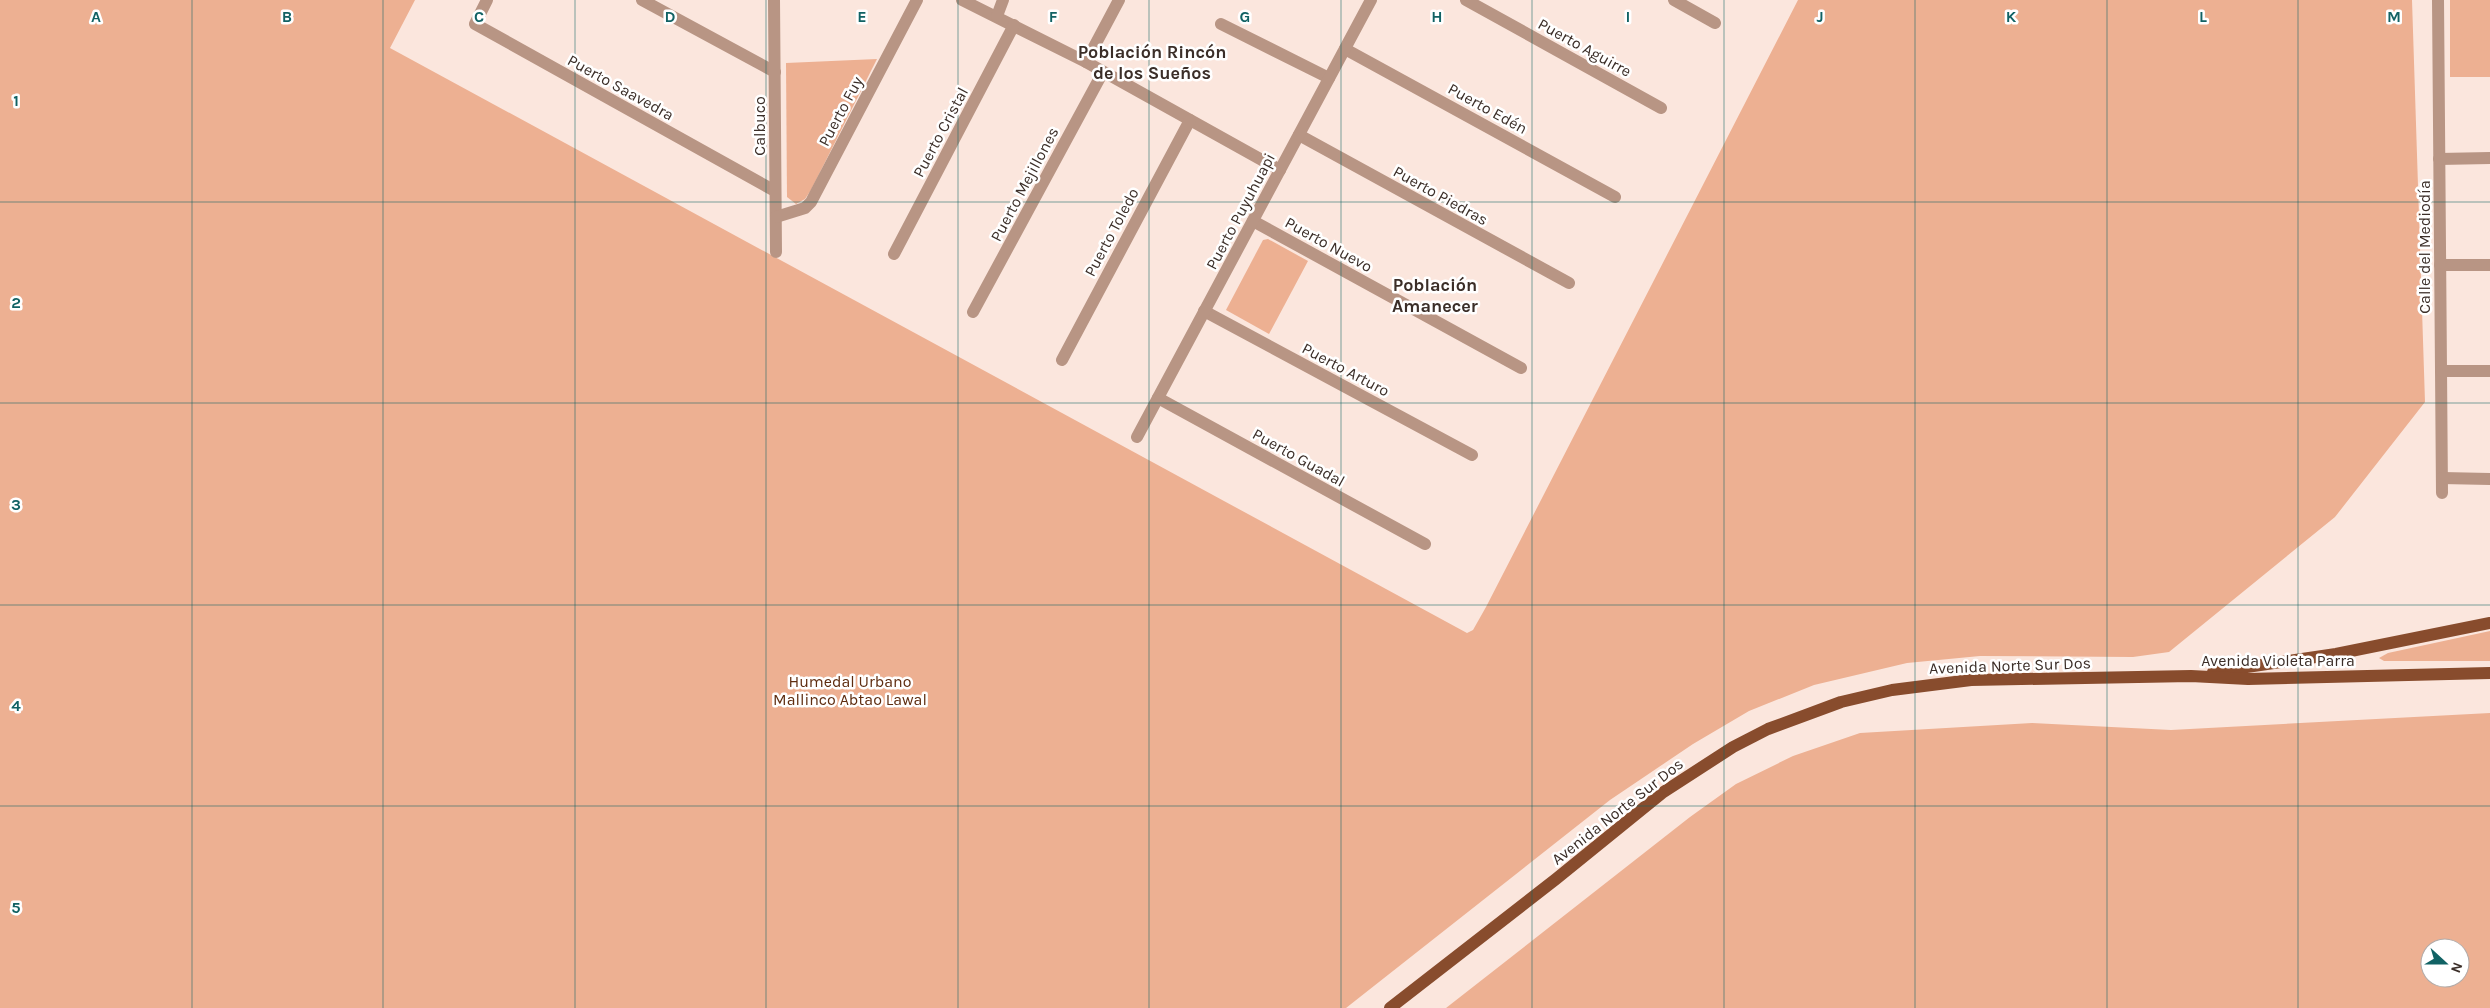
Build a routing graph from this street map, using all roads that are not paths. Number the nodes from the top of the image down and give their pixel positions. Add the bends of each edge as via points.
1 (488, 0) edge
2 (642, 0) edge
3 (774, 0) edge
4 (917, 0) edge
5 (962, 0) edge
6 (1002, 0) edge
7 (1119, 0) edge
8 (1371, 0) edge
9 (1466, 0) edge
10 (1674, 0) edge
11 (2438, 0) edge
12 (997, 16) junction
13 (1715, 23) dead end
14 (1220, 24) dead end
15 (1014, 25) junction
16 (1345, 48) junction
17 (1086, 62) junction
18 (775, 72) junction
19 (1103, 72) junction
20 (1329, 78) junction
21 (1661, 108) dead end
22 (1190, 120) junction
23 (1299, 135) junction
24 (2490, 158) edge
25 (2439, 159) junction
26 (1280, 170) junction
27 (775, 191) junction
28 (1615, 197) dead end
29 (776, 216) junction
30 (1253, 221) junction
31 (776, 252) dead end
32 (894, 254) dead end
33 (2490, 264) edge
34 (2440, 265) junction
35 (1569, 283) dead end
36 (1204, 311) junction
37 (972, 312) dead end
38 (1062, 360) dead end
39 (1521, 368) dead end
40 (2441, 371) junction
41 (2490, 371) edge
42 (1158, 398) junction
43 (1137, 437) dead end
44 (1472, 455) dead end
45 (2442, 478) junction
46 (2490, 479) edge
47 (2442, 493) dead end
48 (1425, 544) dead end
49 (2490, 623) edge
50 (2490, 673) edge
51 (2191, 676) junction
52 (1390, 1008) edge

1 - 27 street, Puerto Saavedra via 475,24
2 - 18 street
3 - 18 street, Calbuco
4 - 29 street, Puerto Fuy via 811,202 805,208
5 - 12 street
6 - 12 street
7 - 17 street
8 - 16 street, Puerto Puyuhuapi
9 - 21 street, Puerto Aguirre
10 - 13 street
11 - 25 street, Calle del Mediodía
12 - 15 street
14 - 20 street
15 - 17 street
15 - 32 street, Puerto Cristal
16 - 20 street, Puerto Puyuhuapi
16 - 28 street, Puerto Edén
17 - 19 street
18 - 27 street, Calbuco
19 - 22 street
19 - 37 street, Puerto Mejillones
20 - 23 street, Puerto Puyuhuapi
22 - 26 street
22 - 38 street, Puerto Toledo
23 - 26 street, Puerto Puyuhuapi
23 - 35 street, Puerto Piedras
24 - 25 street
25 - 34 street, Calle del Mediodía
26 - 30 street, Puerto Puyuhuapi
27 - 29 street, Calbuco
29 - 31 street, Calbuco
30 - 36 street, Puerto Puyuhuapi
30 - 39 street, Puerto Nuevo
33 - 34 street
34 - 40 street, Calle del Mediodía
36 - 42 street, Puerto Puyuhuapi
36 - 44 street, Puerto Arturo
40 - 41 street
40 - 45 street, Calle del Mediodía
42 - 43 street, Puerto Puyuhuapi
42 - 48 street, Puerto Guadal
45 - 46 street
45 - 47 street, Calle del Mediodía
49 - 51 main road, Avenida Violeta Parra via 2336,654
50 - 51 main road, Avenida Violeta Parra via 2248,679
51 - 52 main road, Avenida Norte Sur Dos via 1936,683 1841,702 1768,729 1733,747 1662,793

